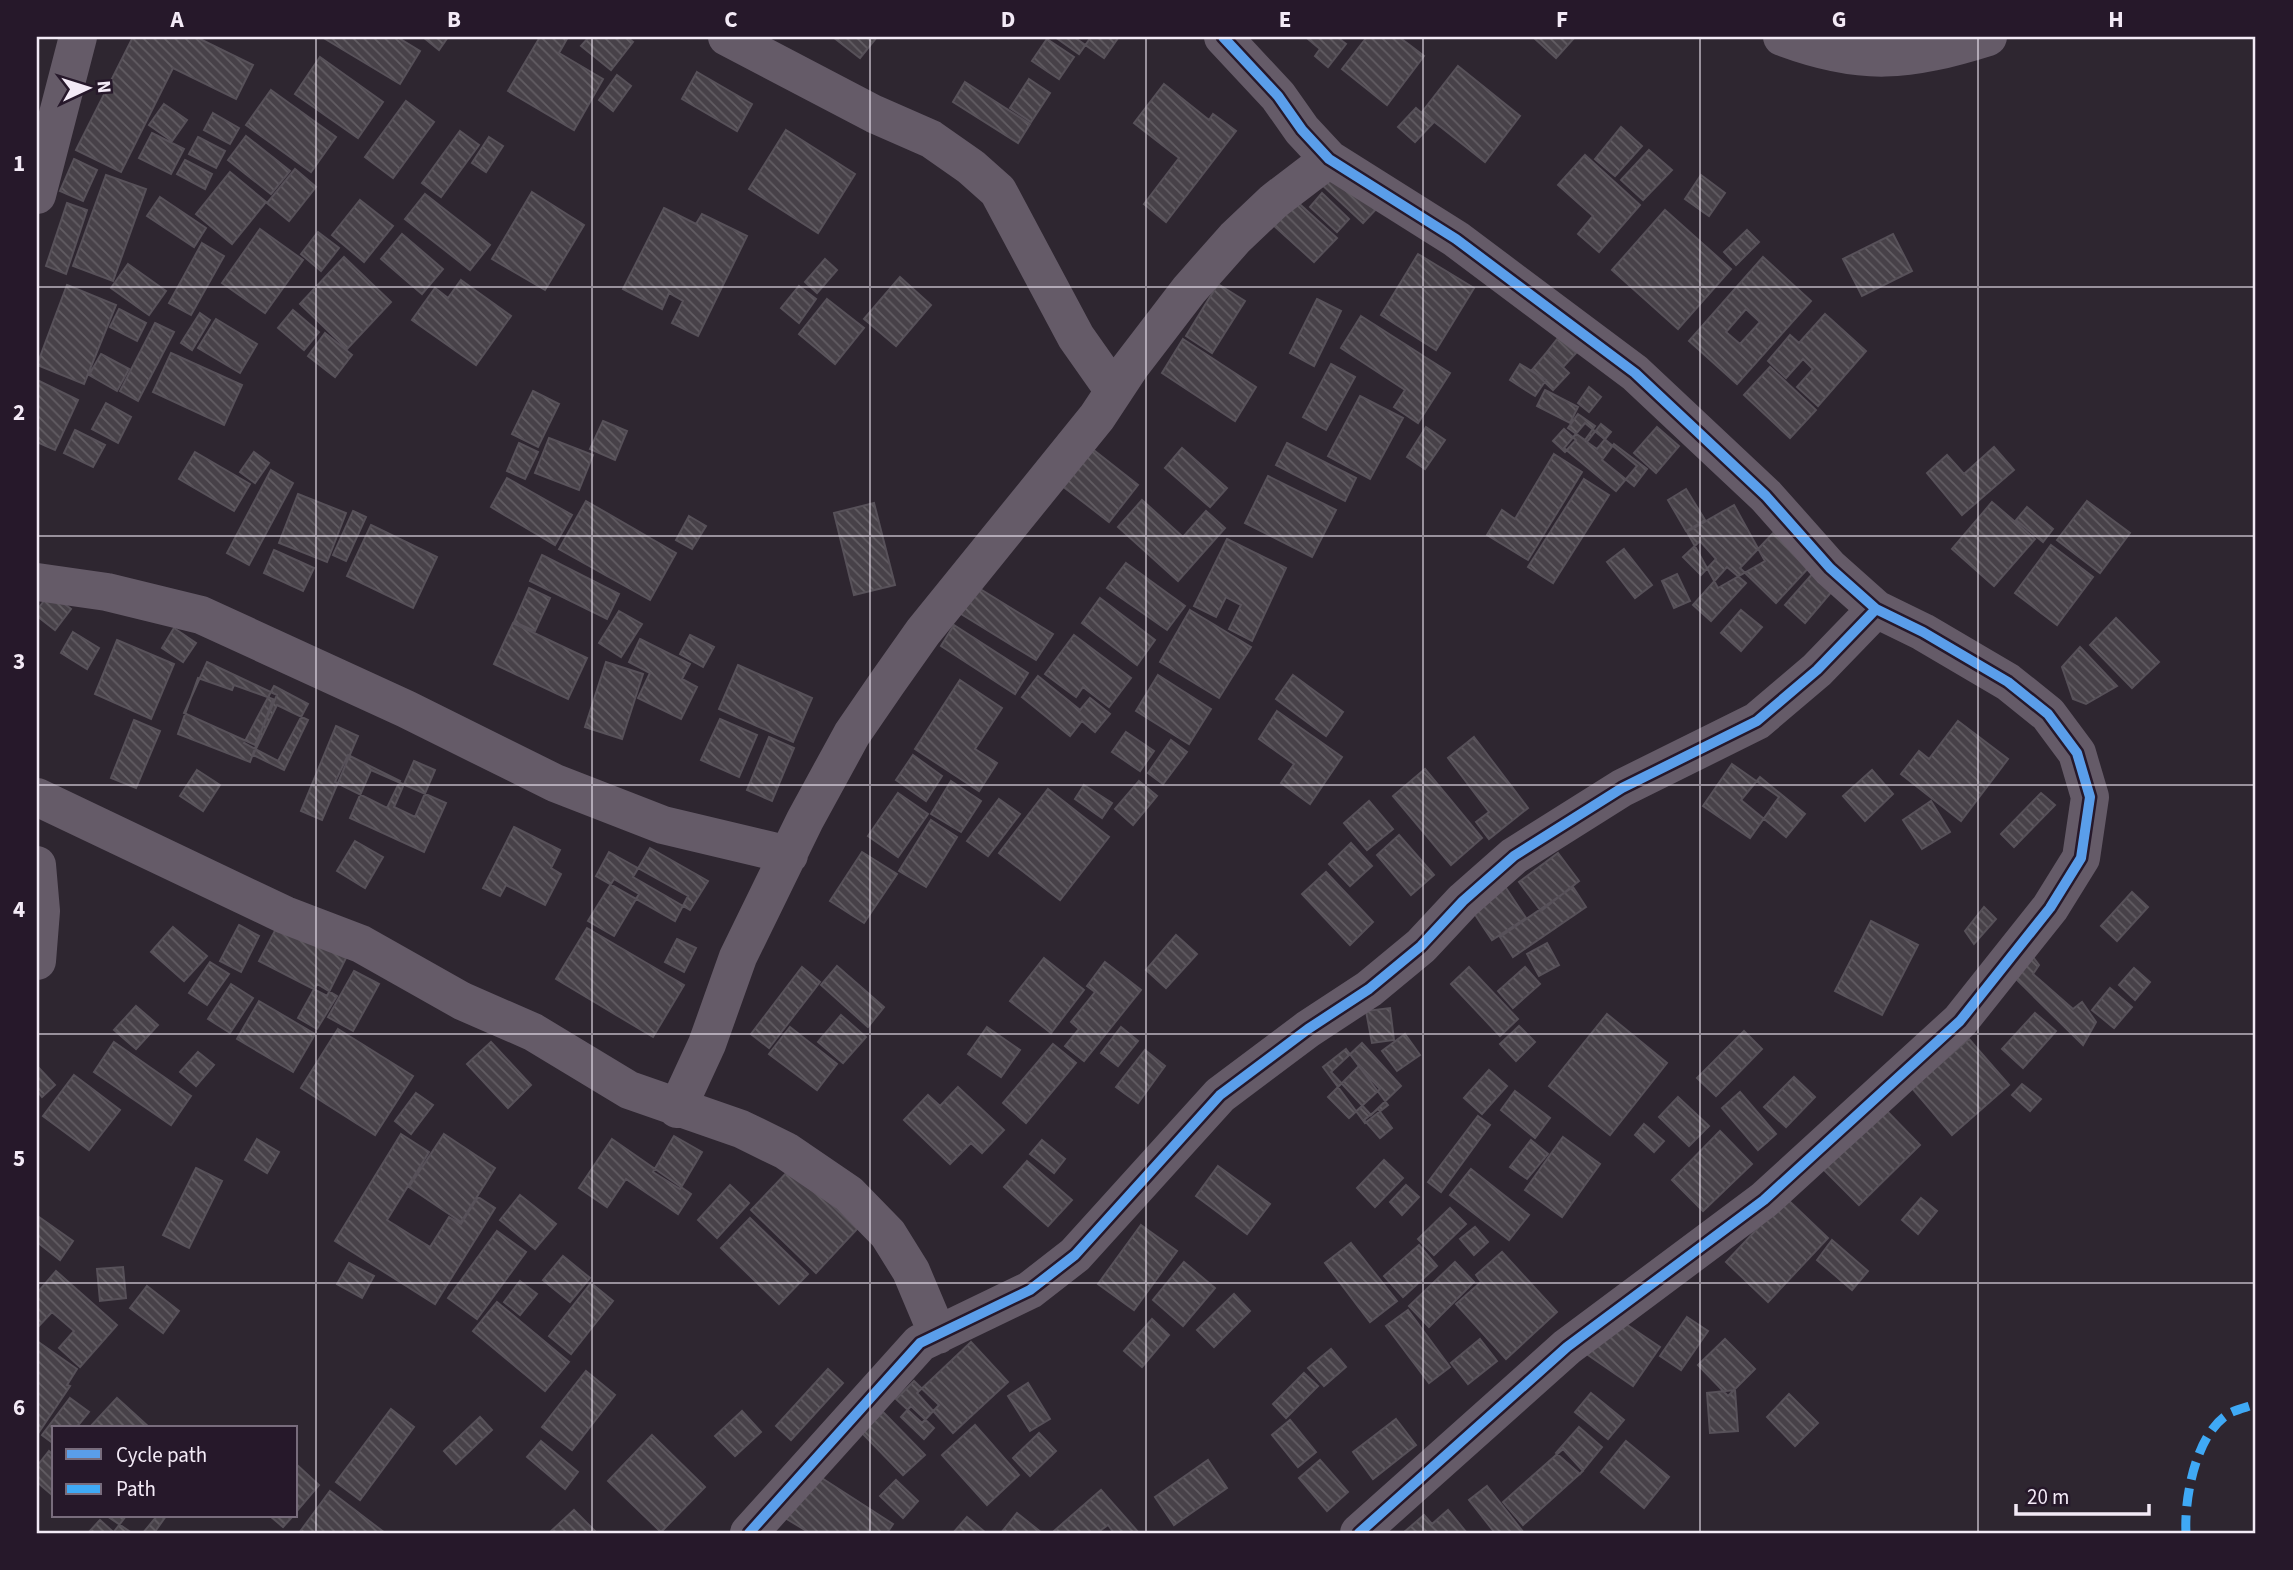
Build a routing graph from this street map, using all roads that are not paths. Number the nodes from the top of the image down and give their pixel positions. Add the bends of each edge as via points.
1 (78, 37) edge
2 (727, 37) edge
3 (1223, 37) edge
4 (1782, 37) edge
5 (1988, 37) edge
6 (1329, 159) junction
7 (37, 195) edge
8 (1114, 391) junction
9 (37, 582) edge
10 (1876, 609) junction
11 (37, 797) edge
12 (789, 855) junction
13 (37, 865) edge
14 (37, 961) edge
15 (677, 1109) junction
16 (938, 1335) junction
17 (749, 1533) edge
18 (1359, 1533) edge

1 - 7 street
2 - 8 street via 931,139 998,191 1076,337
3 - 6 street
4 - 5 street via 1868,60 1938,53
6 - 8 street via 1235,238 1189,290
6 - 10 street via 1456,239 1635,373 1766,496 1830,568
8 - 12 street via 887,682 828,775
9 - 12 street via 107,592 201,615 555,783 663,825
10 - 16 street via 1817,670 1757,721 1622,788 1514,856 1369,989 1220,1095 1075,1255 1030,1290
10 - 18 street via 2008,682 2048,714 2077,753 2090,797 2081,858 2050,908 1951,1030 1764,1200 1567,1347
11 - 15 street via 285,915 361,944 462,1001 533,1032 629,1090
12 - 15 street via 738,957 707,1044
13 - 14 street via 41,911
15 - 16 street via 741,1129 786,1151 849,1194 888,1234 911,1271
16 - 17 street via 920,1343

